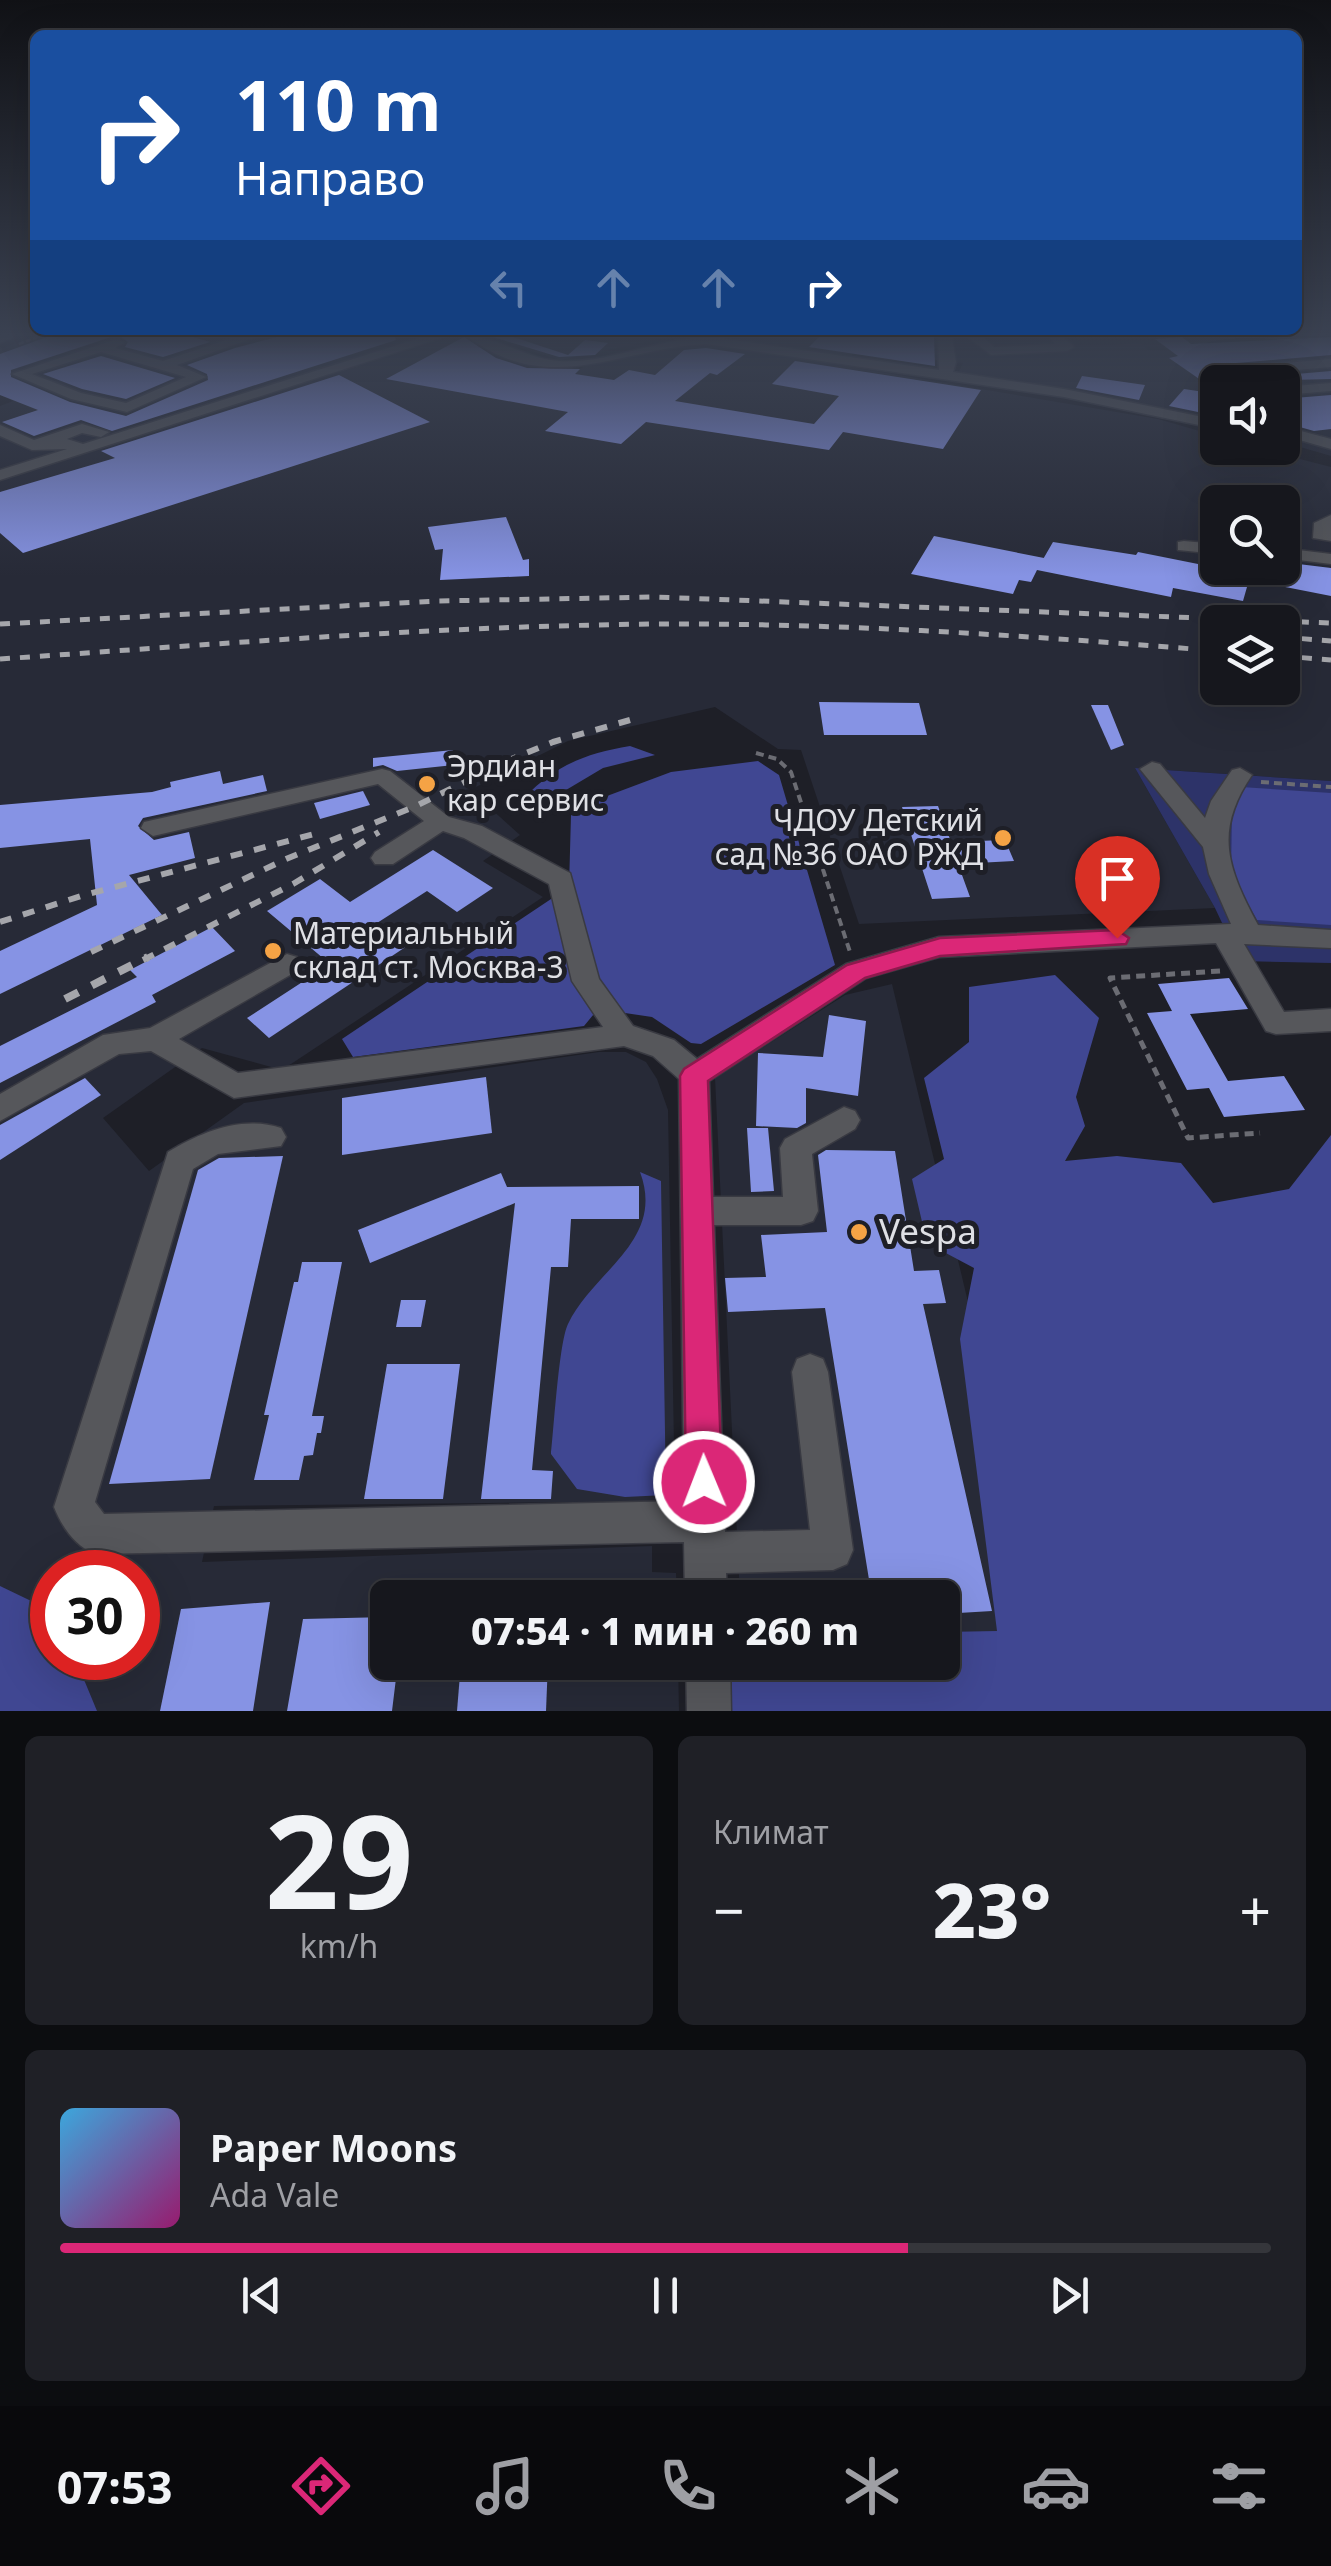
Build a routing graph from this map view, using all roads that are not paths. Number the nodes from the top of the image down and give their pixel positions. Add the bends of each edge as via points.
1 (190, 417) edge
2 (0, 430) edge
3 (101, 432) dead end
4 (1300, 435) edge
5 (52, 442) junction
6 (1331, 444) edge
7 (84, 451) junction
8 (1300, 453) edge
9 (1331, 461) edge
10 (0, 475) edge
11 (1331, 520) edge
12 (1331, 536) edge
13 (1184, 546) dead end
14 (1200, 547) edge
15 (1300, 556) edge
16 (1331, 559) edge
17 (1152, 769) dead end
18 (1238, 778) road end
19 (440, 822) junction
20 (153, 828) dead end
21 (1214, 844) junction
22 (384, 858) dead end
23 (1237, 933) junction
24 (1331, 939) edge
25 (287, 964) dead end
26 (1331, 1020) edge
27 (624, 1035) junction
28 (155, 1040) junction
29 (694, 1076) junction
30 (0, 1109) edge
31 (844, 1120) dead end
32 (270, 1137) dead end
33 (697, 1210) junction
34 (810, 1372) dead end
35 (705, 1537) junction
36 (706, 1580) edge
37 (708, 1680) edge
38 (709, 1711) edge

1 - 7 street
2 - 5 street via 32,445
3 - 5 street via 83,428
4 - 6 street
5 - 7 street
7 - 10 street
8 - 9 street
11 - 12 street via 1318,534
13 - 14 street
15 - 16 street
17 - 21 street
18 - 21 street via 1219,806
19 - 20 street via 382,776
19 - 22 street
19 - 27 street via 474,832 561,878 586,981
21 - 23 street
23 - 24 street
23 - 26 street via 1245,969 1276,1023
23 - 29 street via 940,947 856,971
25 - 28 street
27 - 28 street via 234,1086
27 - 29 street via 676,1052
28 - 30 street via 113,1042
29 - 33 street
31 - 33 street via 796,1148 801,1211
32 - 35 street via 212,1140 179,1161 74,1506 95,1534
33 - 35 street
34 - 35 street via 832,1550
35 - 36 street
37 - 38 street

